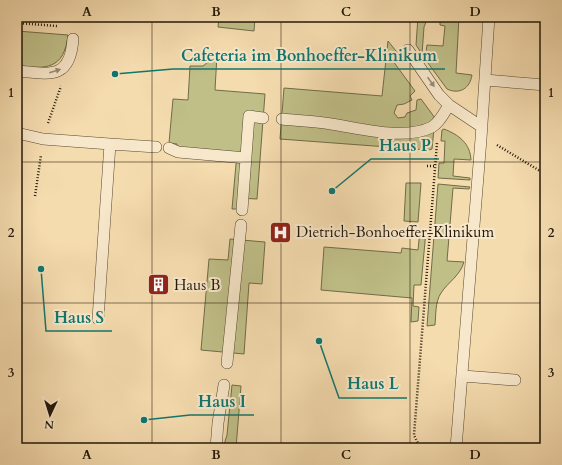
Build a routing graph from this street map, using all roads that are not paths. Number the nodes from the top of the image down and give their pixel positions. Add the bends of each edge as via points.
1 (489, 17) edge
2 (73, 39) dead end
3 (408, 50) dead end
4 (17, 71) edge
5 (486, 80) junction
6 (545, 85) edge
7 (449, 106) junction
8 (263, 118) dead end
9 (282, 119) dead end
10 (482, 127) junction
11 (17, 133) edge
12 (110, 144) junction
13 (156, 147) dead end
14 (169, 148) dead end
15 (246, 158) junction
16 (242, 210) dead end
17 (241, 225) dead end
18 (98, 319) dead end
19 (227, 363) dead end
20 (463, 376) junction
21 (515, 380) dead end
22 (224, 385) dead end
23 (216, 448) edge
24 (456, 448) edge

1 - 5 lane
4 -> 2 lane via 43,74 63,68 72,56
3 -> 7 lane
5 - 6 lane
5 - 10 lane
7 - 9 lane via 439,122 431,127 408,132 384,133
7 - 10 lane
8 - 15 lane via 249,116
10 - 20 lane
11 - 12 lane via 43,139
12 - 13 lane
12 - 18 lane
14 - 15 lane via 178,152
15 - 16 lane
17 - 19 lane
20 - 21 lane
20 - 24 lane
22 - 23 lane

